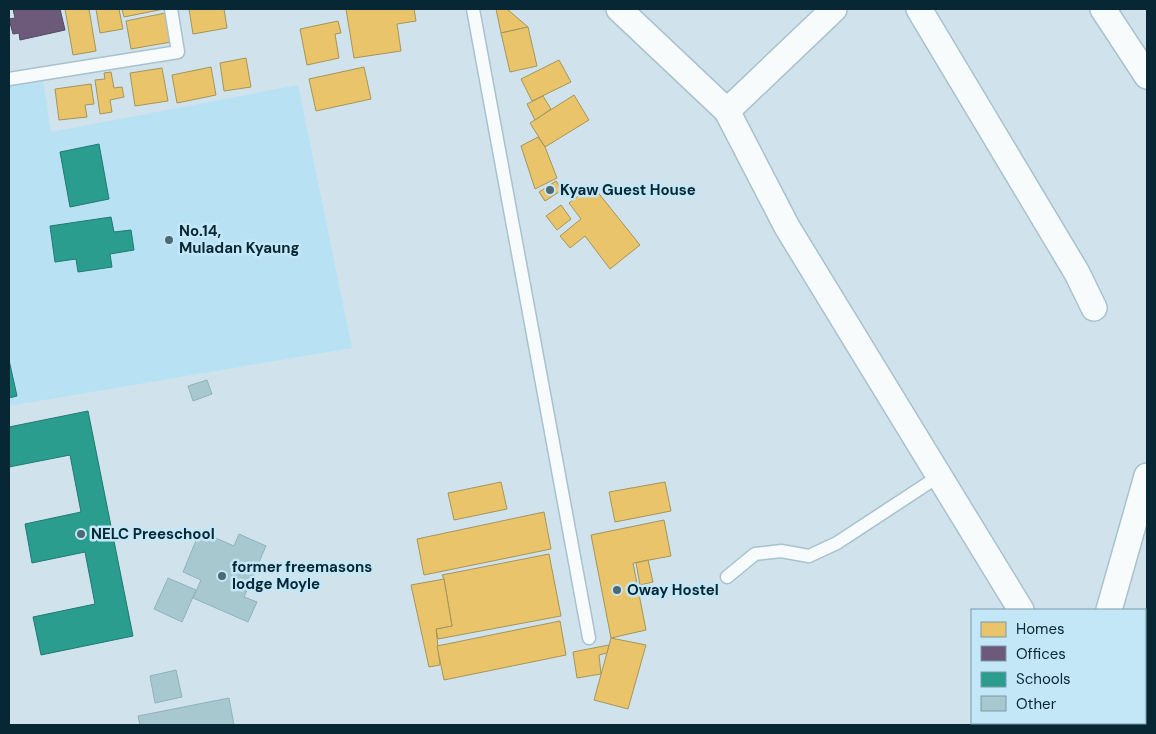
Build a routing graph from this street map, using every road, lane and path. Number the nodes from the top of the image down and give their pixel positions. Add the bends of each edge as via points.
1 (171, 9) edge
2 (473, 9) edge
3 (619, 9) edge
4 (834, 9) edge
5 (919, 9) edge
6 (1103, 9) edge
7 (1147, 76) edge
8 (9, 79) edge
9 (727, 111) junction
10 (1094, 308) dead end
11 (939, 476) junction
12 (1147, 476) edge
13 (727, 577) dead end
14 (1019, 609) edge
15 (1109, 609) edge
16 (589, 638) dead end

1 - 8 lane via 178,52
2 - 16 lane
3 - 9 street
4 - 9 street
5 - 10 street via 1077,273
6 - 7 street
9 - 11 street via 787,227
11 - 13 lane via 838,543 809,556 781,551 755,554
11 - 14 street
12 - 15 street

